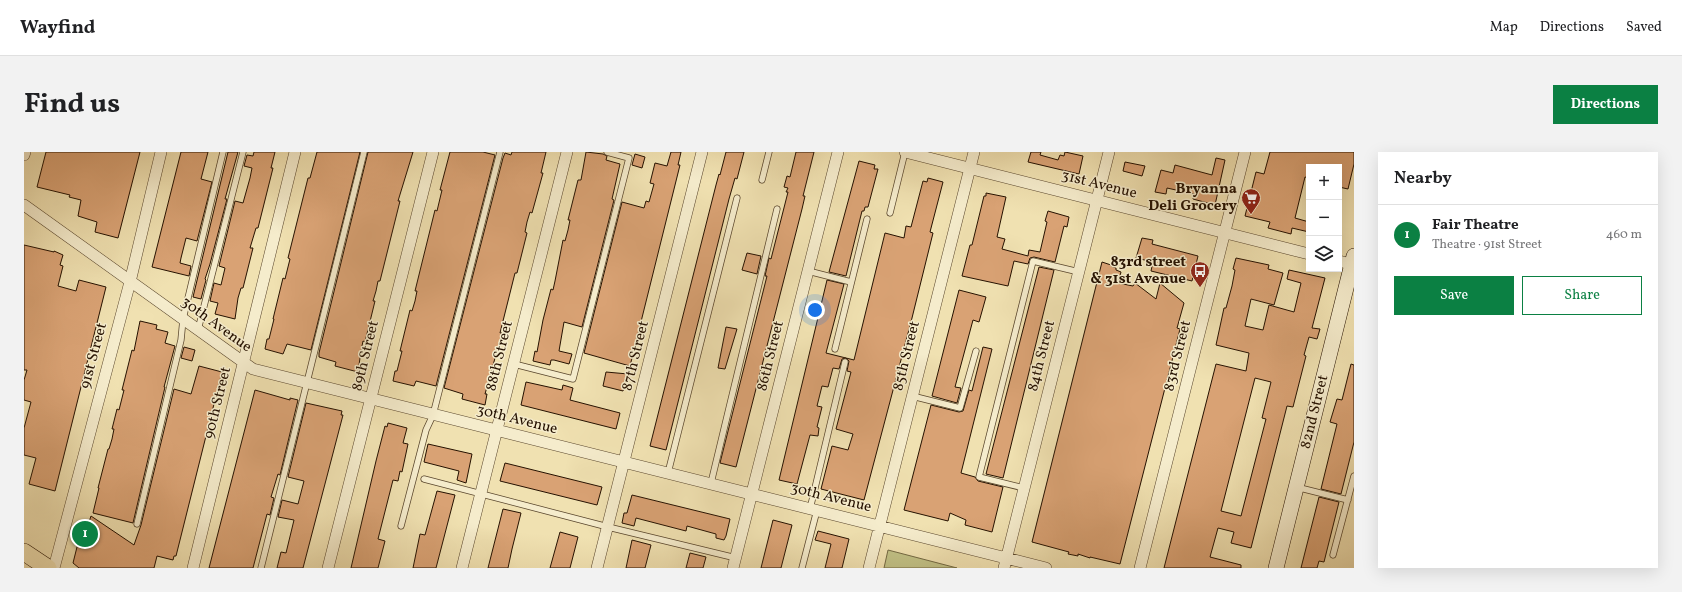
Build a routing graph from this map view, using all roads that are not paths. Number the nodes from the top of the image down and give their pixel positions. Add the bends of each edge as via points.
1 (161, 152) edge
2 (223, 152) edge
3 (243, 152) edge
4 (295, 152) edge
5 (364, 152) edge
6 (433, 152) edge
7 (500, 152) edge
8 (567, 152) edge
9 (607, 152) edge
10 (702, 152) edge
11 (769, 152) edge
12 (838, 152) edge
13 (905, 152) edge
14 (974, 152) edge
15 (1109, 152) edge
16 (1245, 152) edge
17 (969, 168) junction
18 (762, 180) dead end
19 (737, 198) dead end
20 (1097, 200) junction
21 (24, 205) edge
22 (777, 209) dead end
23 (890, 213) dead end
24 (867, 219) dead end
25 (1224, 232) junction
26 (1306, 253) edge
27 (1350, 262) edge
28 (808, 271) junction
29 (1079, 272) junction
30 (130, 282) junction
31 (851, 282) junction
32 (183, 319) junction
33 (198, 330) junction
34 (835, 349) dead end
35 (976, 351) dead end
36 (845, 362) dead end
37 (243, 363) junction
38 (514, 364) junction
39 (306, 383) junction
40 (912, 396) junction
41 (370, 399) junction
42 (433, 414) junction
43 (497, 430) junction
44 (625, 462) junction
45 (668, 473) junction
46 (1354, 476) edge
47 (424, 479) dead end
48 (711, 483) junction
49 (1296, 487) junction
50 (1024, 488) junction
51 (481, 494) junction
52 (752, 494) junction
53 (1348, 500) junction
54 (814, 509) junction
55 (137, 524) dead end
56 (401, 526) dead end
57 (879, 526) junction
58 (608, 527) junction
59 (24, 552) edge
60 (1333, 555) dead end
61 (735, 563) edge
62 (1005, 563) edge
63 (48, 568) edge
64 (54, 568) edge
65 (193, 568) edge
66 (261, 568) edge
67 (328, 568) edge
68 (462, 568) edge
69 (597, 568) edge
70 (802, 568) edge
71 (869, 568) edge
72 (1046, 568) edge
73 (1140, 568) edge
74 (1276, 568) edge

1 - 30 street, 91st Street
2 - 32 lane
3 - 33 lane
4 - 37 street, 90th Street
5 - 39 lane
6 - 41 street, 89th Street
7 - 42 lane
8 - 38 street, 88th Street
9 - 38 lane via 629,158 573,378
10 - 44 street, 87th Street
11 - 18 lane
12 - 28 street, 86th Street
13 - 17 street, 31st Avenue
13 - 23 lane
14 - 17 street, 85th Street
15 - 20 street, 84th Street
16 - 25 street, 83rd Street
17 - 20 street, 31st Avenue
17 - 40 street, 85th Street
19 - 45 lane
20 - 25 street, 31st Avenue
20 - 29 street, 84th Street
21 - 30 street, 30th Avenue
22 - 48 lane
24 - 31 lane
25 - 26 street, 31st Avenue
25 - 73 street, 83rd Street
27 - 49 street, 82nd Street
28 - 31 lane
28 - 52 street, 86th Street
29 - 50 street, 84th Street
29 - 50 lane via 1033,261 979,477
30 - 32 street, 30th Avenue
30 - 64 street, 91st Street
31 - 34 lane
32 - 33 street, 30th Avenue
32 - 55 lane via 181,340
33 - 37 street, 30th Avenue
35 - 40 lane via 960,408
36 - 54 lane
37 - 39 street, 30th Avenue via 253,369
37 - 65 street, 90th Street
38 - 43 street, 88th Street
39 - 41 street, 30th Avenue
39 - 66 lane
40 - 57 street, 85th Street
41 - 42 street, 30th Avenue
41 - 67 street, 89th Street
42 - 43 street, 30th Avenue
42 - 56 lane via 426,430
43 - 44 street, 30th Avenue
43 - 51 street, 88th Street
44 - 45 street, 30th Avenue
44 - 58 street, 87th Street
45 - 48 street, 30th Avenue
46 - 53 lane
47 - 51 lane
48 - 52 street, 30th Avenue
49 - 53 lane
49 - 74 street, 82nd Street
50 - 62 street, 84th Street
51 - 58 lane
51 - 68 street, 88th Street
52 - 54 street, 30th Avenue
52 - 61 street, 86th Street
53 - 60 lane
54 - 57 street, 30th Avenue
54 - 70 lane
57 - 62 street, 30th Avenue
57 - 71 street, 85th Street
58 - 61 lane
58 - 69 street, 87th Street
59 - 63 main road
62 - 72 street, 30th Avenue

